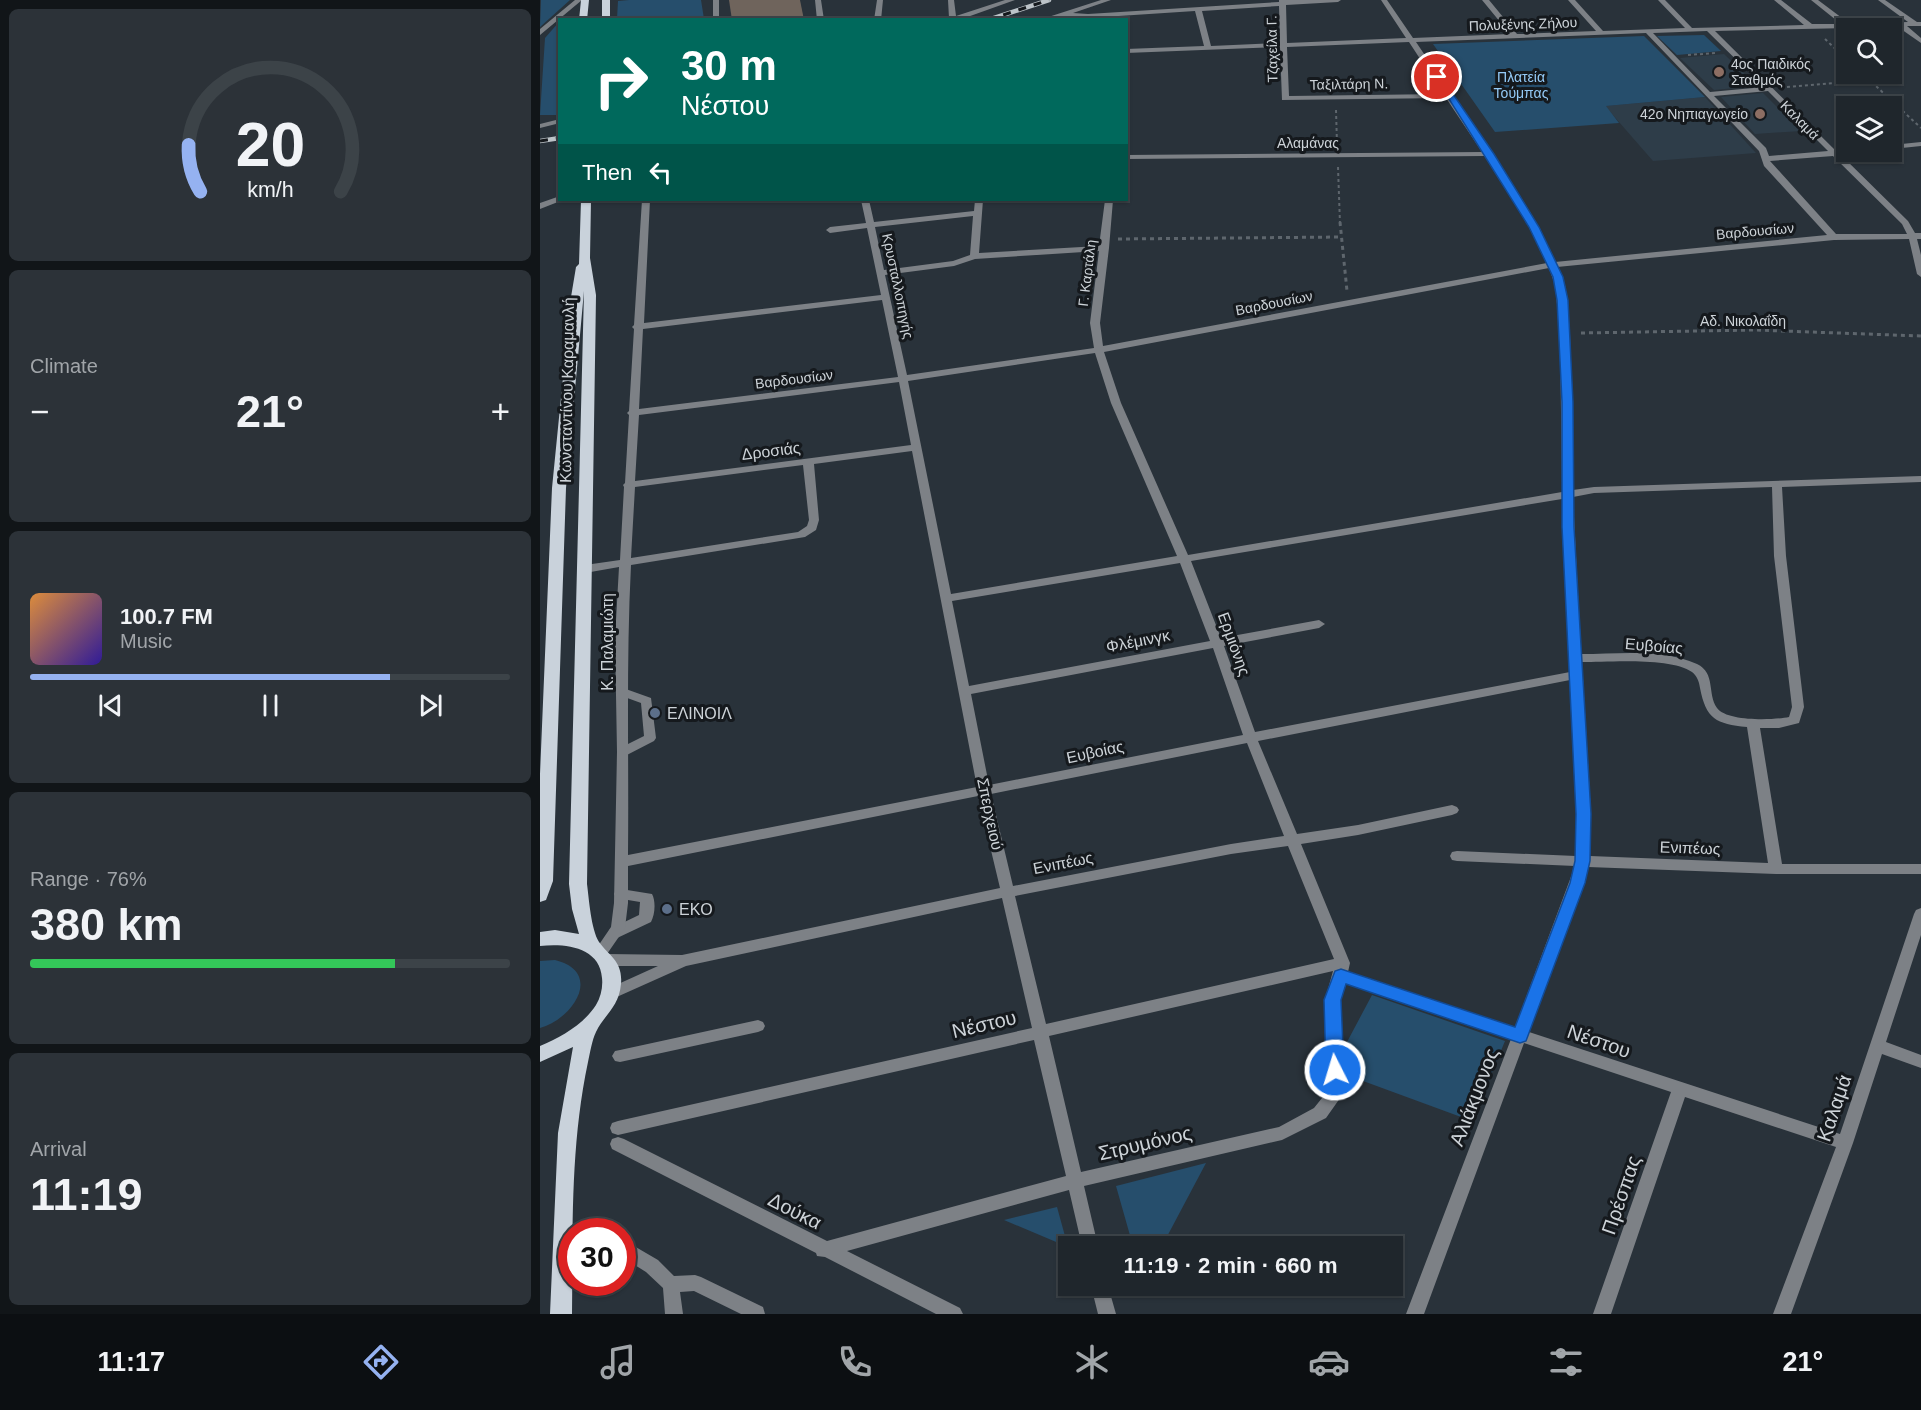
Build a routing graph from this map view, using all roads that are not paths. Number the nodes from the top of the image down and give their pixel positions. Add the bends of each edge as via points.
1 (579, 0) edge
2 (585, 0) edge
3 (606, 0) edge
4 (716, 0) edge
5 (818, 0) edge
6 (880, 0) edge
7 (951, 0) edge
8 (1012, 0) edge
9 (1108, 0) edge
10 (1338, 0) edge
11 (1384, 0) edge
12 (1485, 0) edge
13 (1571, 0) edge
14 (1660, 0) edge
15 (1777, 0) edge
16 (1815, 0) edge
17 (1881, 0) edge
18 (1283, 2) edge
19 (1198, 9) junction
20 (1059, 14) junction
21 (583, 18) edge
22 (606, 18) edge
23 (716, 18) edge
24 (821, 18) edge
25 (877, 18) edge
26 (952, 18) edge
27 (955, 18) edge
28 (1048, 18) edge
29 (1838, 18) edge
30 (1902, 24) edge
31 (1918, 24) edge
32 (1836, 25) edge
33 (1810, 26) junction
34 (1902, 26) edge
35 (1709, 29) junction
36 (1691, 30) junction
37 (1647, 31) junction
38 (540, 33) edge
39 (1601, 33) junction
40 (1515, 36) junction
41 (1413, 40) junction
42 (1921, 41) edge
43 (1284, 45) junction
44 (1208, 48) junction
45 (1128, 51) edge
46 (1770, 89) junction
47 (1709, 94) junction
48 (1449, 96) junction
49 (1285, 98) joint
50 (558, 121) edge
51 (543, 124) edge
52 (1921, 144) edge
53 (1902, 146) edge
54 (1833, 153) junction
55 (1836, 153) edge
56 (1490, 154) junction
57 (1128, 157) edge
58 (1767, 159) junction
59 (558, 199) edge
60 (586, 201) edge
61 (646, 201) edge
62 (865, 201) edge
63 (979, 201) edge
64 (1109, 201) edge
65 (540, 206) edge
66 (977, 213) junction
67 (871, 225) junction
68 (830, 230) dead end
69 (1916, 236) edge
70 (1834, 237) junction
71 (1105, 243) junction
72 (974, 256) junction
73 (584, 258) junction
74 (1553, 265) junction
75 (882, 273) junction
76 (1921, 274) edge
77 (887, 297) junction
78 (637, 327) junction
79 (1099, 350) junction
80 (903, 379) junction
81 (632, 413) junction
82 (917, 447) junction
83 (808, 461) junction
84 (1921, 479) edge
85 (1777, 484) junction
86 (628, 485) junction
87 (1568, 495) junction
88 (1183, 561) junction
89 (624, 563) junction
90 (585, 569) junction
91 (945, 599) junction
92 (1318, 624) dead end
93 (1216, 643) junction
94 (1576, 658) junction
95 (1576, 675) junction
96 (963, 691) junction
97 (623, 692) junction
98 (1753, 723) junction
99 (1250, 736) junction
100 (623, 753) junction
101 (984, 792) junction
102 (1452, 810) dead end
103 (1293, 840) junction
104 (1457, 856) dead end
105 (1582, 861) junction
106 (621, 862) junction
107 (1776, 869) junction
108 (1921, 869) edge
109 (1007, 892) junction
110 (621, 894) junction
111 (540, 895) edge
112 (1921, 914) edge
113 (615, 933) junction
114 (540, 939) edge
115 (600, 952) junction
116 (683, 961) junction
117 (1341, 962) junction
118 (610, 994) junction
119 (588, 1026) junction
120 (758, 1026) dead end
121 (1039, 1034) junction
122 (1520, 1036) junction
123 (1878, 1046) junction
124 (540, 1054) edge
125 (620, 1056) dead end
126 (1921, 1062) edge
127 (1679, 1090) junction
128 (618, 1136) joint
129 (1845, 1143) junction
130 (1073, 1181) junction
131 (1087, 1236) edge
132 (823, 1250) junction
133 (636, 1256) edge
134 (671, 1284) junction
135 (1102, 1296) edge
136 (757, 1313) edge
137 (561, 1314) edge
138 (674, 1314) edge
139 (954, 1314) edge
140 (1107, 1314) edge
141 (1415, 1314) edge
142 (1602, 1314) edge
143 (1782, 1314) edge

1 - 38 street
2 - 21 main road
3 - 22 main road
4 - 23 street
5 - 24 street
6 - 25 street
7 - 26 street
8 - 27 street
9 - 20 street
10 - 18 street
11 - 41 street, Αλιάκμονος
12 - 40 street
13 - 39 street
14 - 36 street
15 - 33 street
16 - 29 street
17 - 31 street
18 - 19 street
18 - 43 street, Τζαχείλα Γ.
19 - 20 street via 1088,16
19 - 44 street
20 - 28 street
30 - 31 street, Πολυξένης Ζήλου
32 - 33 street, Πολυξένης Ζήλου
33 - 35 street, Πολυξένης Ζήλου
34 - 42 street
35 - 36 street, Πολυξένης Ζήλου
35 - 46 street, Καλαμά
36 - 37 street, Πολυξένης Ζήλου
37 - 39 street, Πολυξένης Ζήλου
37 - 47 street
39 - 40 street, Πολυξένης Ζήλου
40 - 41 street, Πολυξένης Ζήλου
41 - 43 street, Πολυξένης Ζήλου
41 - 48 street, Αλιάκμονος
43 - 44 street, Πολυξένης Ζήλου
43 - 49 street, Τζαχείλα Γ.
44 - 45 street, Πολυξένης Ζήλου
46 - 47 street
46 - 54 street, Καλαμά
47 - 58 street via 1763,150
48 - 49 street, Ταξιλτάρη Ν.
48 - 56 street, Αλιάκμονος
50 - 51 street
52 - 53 street
54 - 55 street
54 - 58 street
54 - 69 street, Καλαμά
56 - 57 street, Αλαμάνας
56 - 74 street, Αλιάκμονος
58 - 70 street via 1767,164
59 - 65 street
60 - 73 main road
61 - 78 street, Κ. Παλαμιώτη
62 - 67 street, Κρυσταλλοπηγής
63 - 66 street
64 - 71 street, Γ. Καρτάλη
66 - 67 street
66 - 72 street
67 - 68 street
67 - 75 street, Κρυσταλλοπηγής
69 - 70 street, Βαρδουσίων
69 - 76 street, Καλαμά
70 - 74 street, Βαρδουσίων
71 - 72 street
71 - 79 street, Γ. Καρτάλη via 1095,315
72 - 75 street via 954,263
73 - 90 main road, Κωνσταντίνου Καραμανλή via 590,295
73 - 111 main road, Κωνσταντίνου Καραμανλή via 559,488 550,761
74 - 79 street, Βαρδουσίων
74 - 87 street, Αλιάκμονος via 1561,292 1565,333
75 - 77 street, Κρυσταλλοπηγής
77 - 78 street
77 - 80 street, Κρυσταλλοπηγής
78 - 81 street, Κ. Παλαμιώτη
79 - 80 street, Βαρδουσίων
79 - 88 street, Ερμιόνης via 1116,403
80 - 81 street, Βαρδουσίων
80 - 82 street, Σπερχειού
81 - 86 street, Κ. Παλαμιώτη
82 - 83 street, Δροσιάς
82 - 91 street, Σπερχειού
83 - 86 street, Δροσιάς
83 - 89 street via 814,520 812,528 801,535
84 - 85 street
85 - 87 street via 1594,490
85 - 98 street, Ευβοίας via 1780,556 1798,715 1788,724
86 - 89 street, Κ. Παλαμιώτη
87 - 88 street
87 - 94 street, Αλιάκμονος
88 - 91 street
88 - 93 street, Ερμιόνης
89 - 90 street
89 - 97 street, Κ. Παλαμιώτη
90 - 115 main road, Κωνσταντίνου Καραμανλή via 578,884 580,909
91 - 96 street, Σπερχειού
92 - 93 street, Φλέμινγκ
93 - 96 street, Φλέμινγκ
93 - 99 street, Ερμιόνης
94 - 95 street, Αλιάκμονος
94 - 98 street, Ευβοίας via 1692,666 1704,676 1712,711 1726,719
95 - 99 street, Ευβοίας
95 - 105 street, Αλιάκμονος via 1584,814
96 - 101 street, Σπερχειού
97 - 100 street, Κ. Παλαμιώτη
97 - 100 street via 647,701 650,738
98 - 107 street
99 - 101 street, Ευβοίας
99 - 103 street, Ερμιόνης
100 - 106 street, Κ. Παλαμιώτη
101 - 106 street, Ευβοίας
101 - 109 street, Σπερχειού
102 - 103 street, Ενιπέως
103 - 109 street, Ενιπέως
103 - 117 street, Ερμιόνης
104 - 105 street, Ενιπέως
105 - 107 street, Ενιπέως
105 - 122 street, Αλιάκμονος
106 - 110 street, Κ. Παλαμιώτη
107 - 108 street, Ενιπέως
109 - 116 street, Ενιπέως
109 - 121 street, Σπερχειού
110 - 113 street, Κ. Παλαμιώτη via 620,921
110 - 113 street via 647,898 646,918
112 - 123 street, Καλαμά
113 - 115 street, Κ. Παλαμιώτη
114 - 115 main road via 563,937
115 - 116 street, Ενιπέως
115 - 118 main road, Κωνσταντίνου Καραμανλή via 612,974
116 - 118 street, Ενιπέως
117 - 121 street, Νέστου
117 - 122 street, Νέστου
117 - 130 street, Στρυμόνος via 1332,1000 1337,1084 1329,1104 1320,1113 1282,1133
118 - 119 main road via 600,1014
119 - 124 main road via 558,1047
119 - 137 main road via 569,1108
120 - 125 street
121 - 128 street, Νέστου
121 - 130 street, Σπερχειού
122 - 127 street, Νέστου
122 - 141 street, Αλιάκμονος
123 - 126 street
123 - 129 street, Καλαμά
127 - 129 street, Νέστου
127 - 142 street, Πρέσπας
128 - 132 street, Δούκα
129 - 143 street, Καλαμά
130 - 131 street, Σπερχειού
130 - 132 street, Στρυμόνος
132 - 139 street, Δούκα
133 - 134 street
134 - 136 street via 695,1283
134 - 138 street
135 - 140 street

